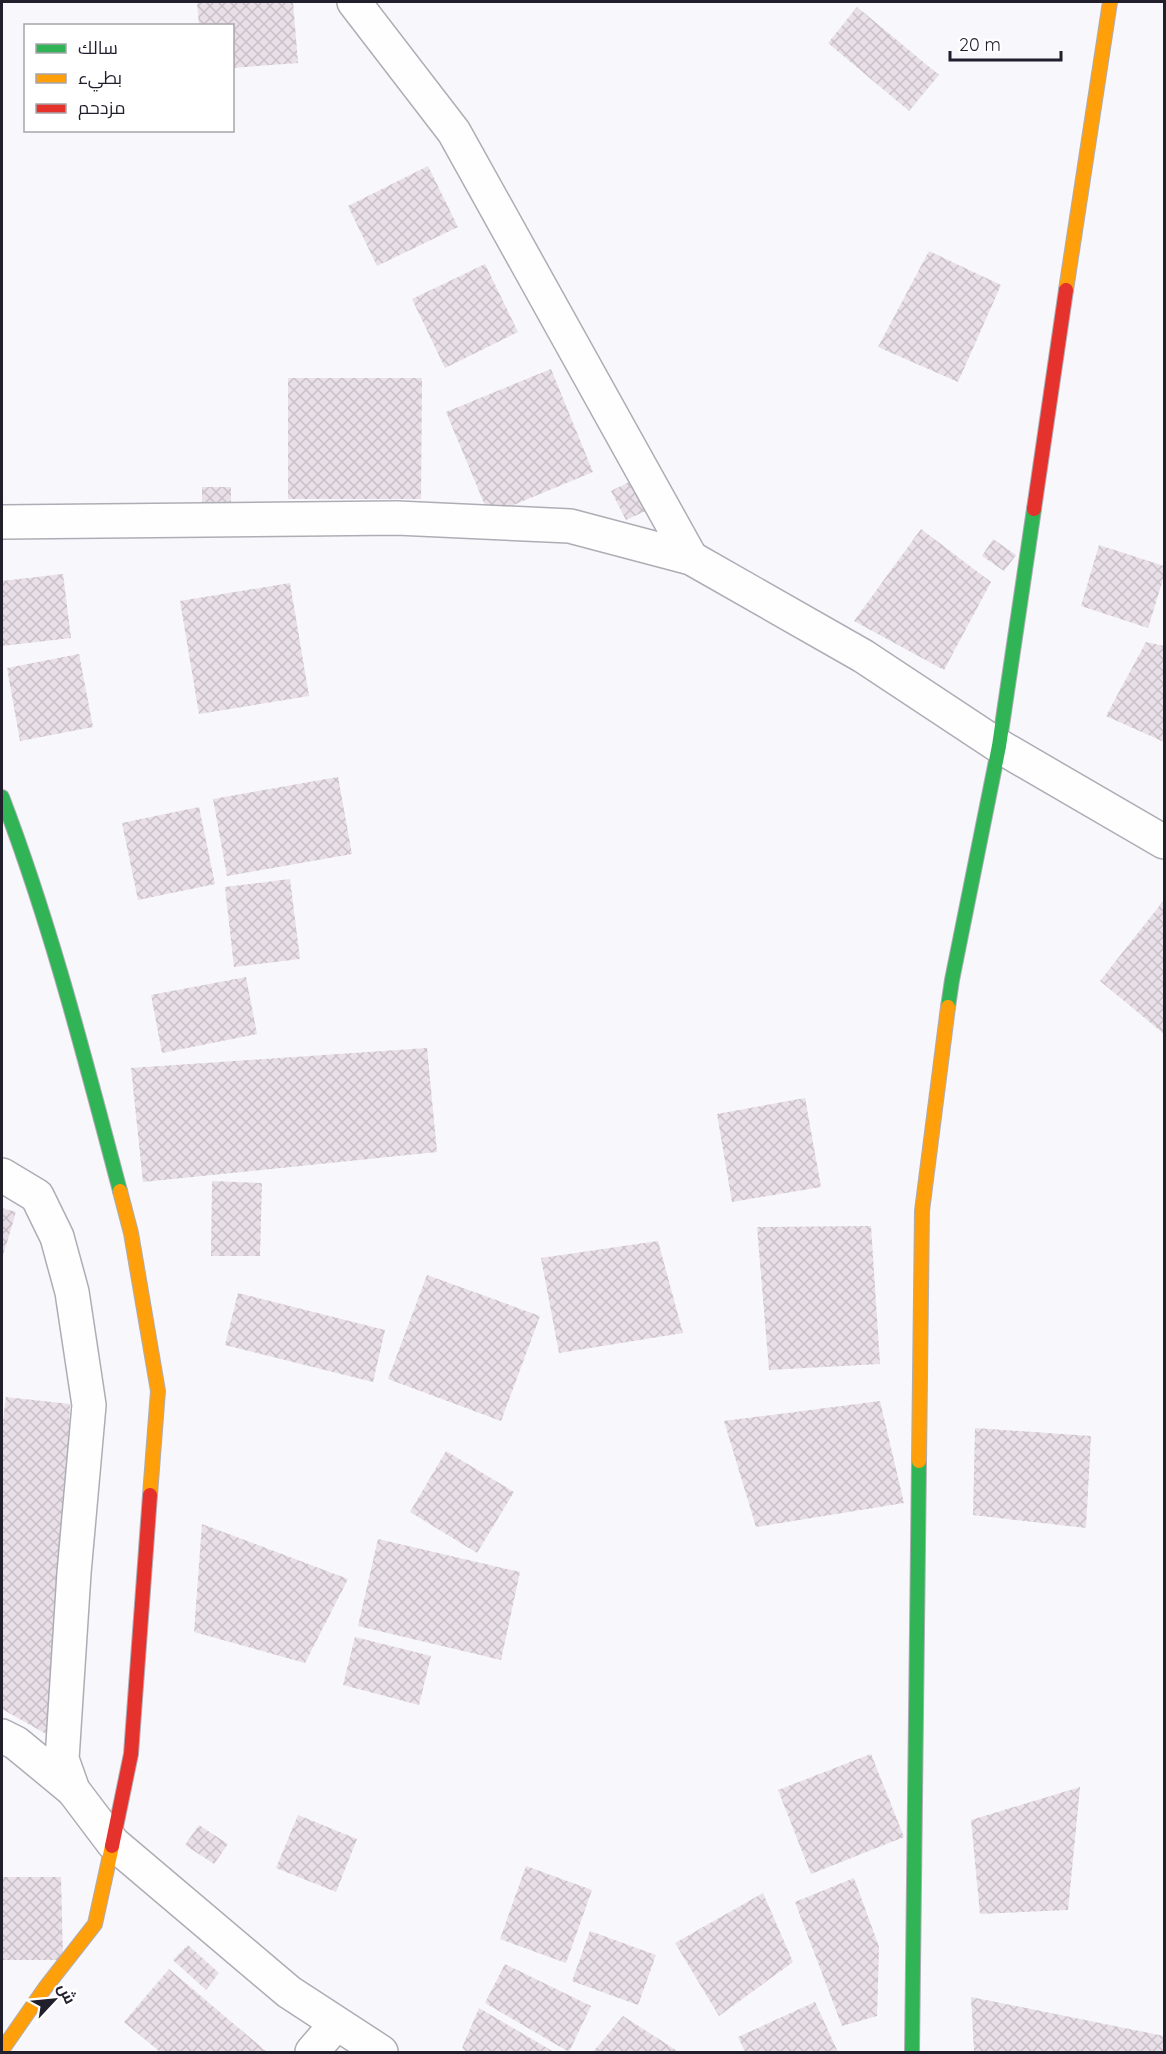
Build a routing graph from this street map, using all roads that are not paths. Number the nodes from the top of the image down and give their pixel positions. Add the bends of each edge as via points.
1 (354, 2) edge
2 (1110, 2) edge
3 (2, 522) edge
4 (691, 558) junction
5 (999, 746) junction
6 (2, 797) edge
7 (1164, 842) edge
8 (2, 1175) edge
9 (2, 1736) edge
10 (73, 1790) junction
11 (113, 1843) junction
12 (336, 2024) junction
13 (2, 2049) edge
14 (312, 2052) edge
15 (381, 2052) edge
16 (912, 2052) edge

1 - 4 street via 454,132
2 - 5 street
3 - 4 street via 397,518 570,526
4 - 5 street via 863,656
5 - 7 street
5 - 16 street via 952,980 922,1211
6 - 11 street via 77,1031 125,1211 158,1391 131,1754
8 - 10 street via 37,1196 57,1237 72,1292 89,1405 62,1759
9 - 10 street
10 - 11 street
11 - 12 street via 289,1992
11 - 13 street via 95,1924
12 - 14 street
12 - 15 street

